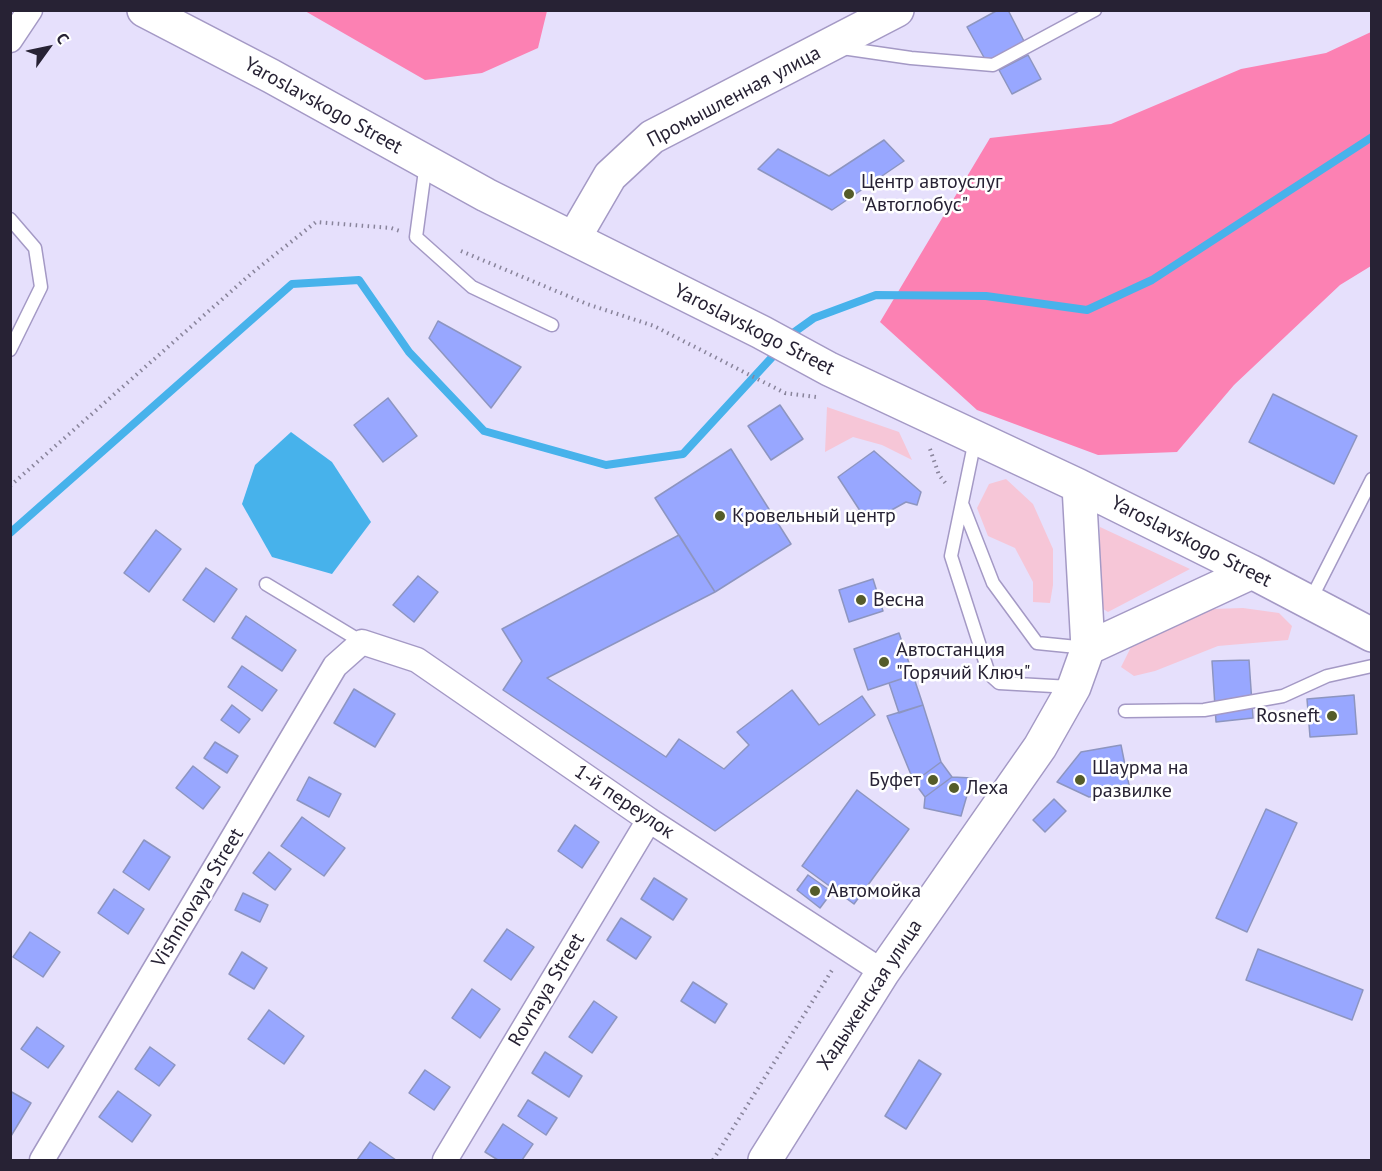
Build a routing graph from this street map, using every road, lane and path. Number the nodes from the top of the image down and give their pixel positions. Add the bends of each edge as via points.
1 (30, 10) edge
2 (144, 10) edge
3 (897, 10) edge
4 (1095, 10) edge
5 (11, 41) edge
6 (829, 46) junction
7 (426, 162) junction
8 (10, 219) edge
9 (416, 237) junction
10 (574, 238) junction
11 (552, 325) dead end
12 (10, 350) edge
13 (824, 399) dead end
14 (975, 438) junction
15 (929, 445) dead end
16 (1371, 479) edge
17 (10, 486) edge
18 (1079, 486) junction
19 (963, 505) junction
20 (1252, 572) junction
21 (266, 584) dead end
22 (1309, 602) junction
23 (1371, 635) edge
24 (363, 642) junction
25 (1088, 648) junction
26 (1371, 666) edge
27 (1074, 687) junction
28 (1125, 711) dead end
29 (649, 819) junction
30 (836, 964) dead end
31 (883, 972) junction
32 (42, 1161) edge
33 (445, 1161) edge
34 (713, 1161) edge
35 (765, 1161) edge

1 - 5 street
2 - 7 main road, Yaroslavskogo Street
3 - 6 main road, Промышленная улица
4 - 6 lane via 993,65
6 - 10 main road, Промышленная улица via 652,137 610,176
7 - 9 lane
7 - 10 main road, Yaroslavskogo Street
8 - 12 lane via 35,248 41,287
9 - 11 lane via 472,287
9 - 13 path via 654,326 785,393
9 - 17 path via 391,228 316,222 252,273
10 - 14 main road, Yaroslavskogo Street via 828,369
14 - 18 main road, Yaroslavskogo Street
14 - 19 lane
15 - 19 path via 939,475
16 - 22 lane
18 - 20 main road, Yaroslavskogo Street
18 - 25 main road, Хадыженская улица
19 - 25 lane via 993,584 1037,643
19 - 27 lane via 951,556 989,674 999,683
20 - 22 main road, Yaroslavskogo Street
20 - 25 main road
21 - 24 lane
22 - 23 main road, Yaroslavskogo Street
24 - 29 street, 1-й переулок via 417,660
24 - 32 street, Vishniovaya Street via 335,666
25 - 27 main road, Хадыженская улица
26 - 28 lane via 1327,676 1283,696 1204,710
27 - 31 main road, Хадыженская улица via 1040,747
29 - 31 street, 1-й переулок
29 - 33 street, Rovnaya Street
30 - 34 path
31 - 35 main road, Хадыженская улица

